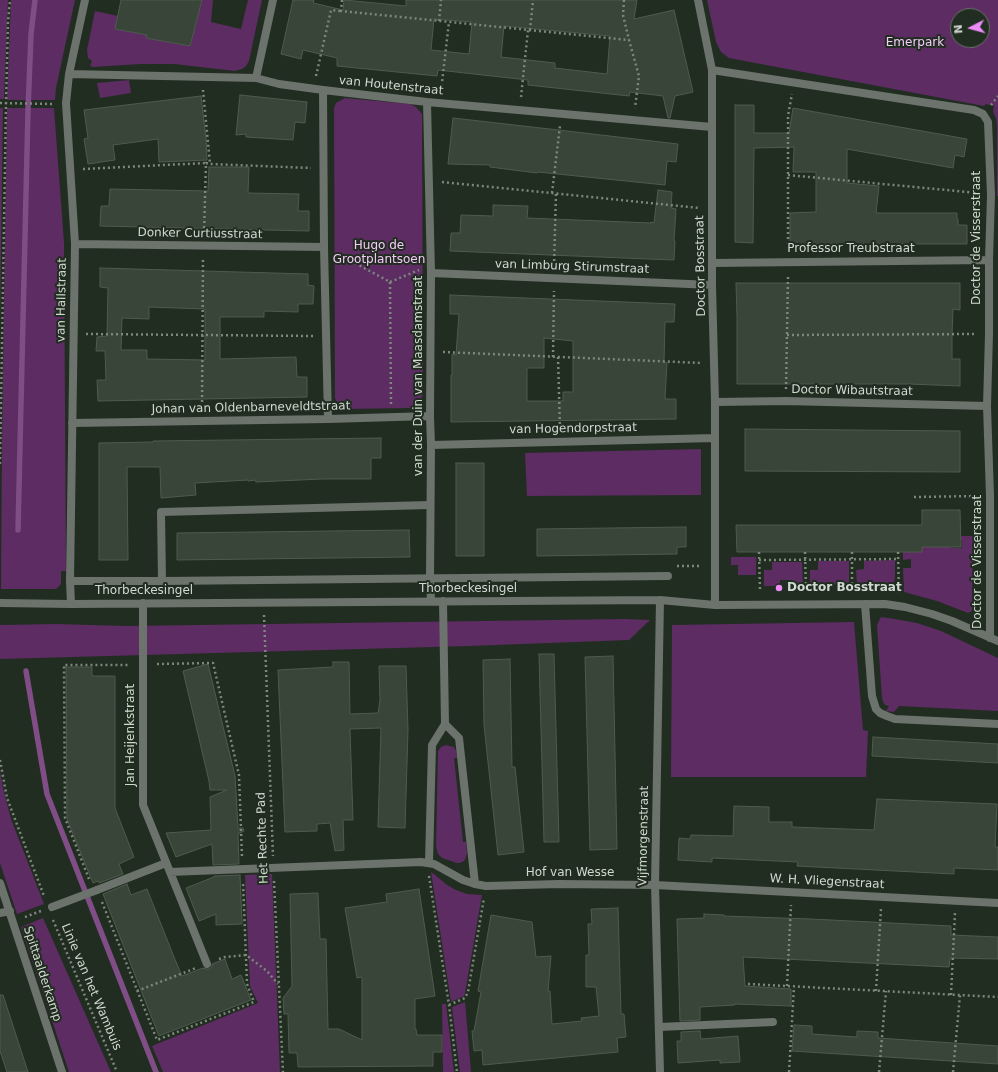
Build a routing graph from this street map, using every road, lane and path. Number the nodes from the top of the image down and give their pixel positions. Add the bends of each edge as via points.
1 (10, 0) edge
2 (85, 0) edge
3 (273, 0) edge
4 (342, 0) edge
5 (441, 0) edge
6 (533, 0) edge
7 (624, 0) edge
8 (698, 0) edge
9 (341, 11) junction
10 (439, 21) junction
11 (450, 22) junction
12 (529, 30) junction
13 (629, 40) junction
14 (712, 70) junction
15 (69, 74) junction
16 (256, 78) junction
17 (794, 83) junction
18 (203, 88) dead end
19 (313, 89) junction
20 (323, 90) junction
21 (427, 102) junction
22 (0, 103) edge
23 (6, 103) junction
24 (439, 103) junction
25 (42, 104) dead end
26 (520, 110) junction
27 (562, 114) junction
28 (634, 120) junction
29 (712, 127) junction
30 (208, 163) junction
31 (323, 169) junction
32 (70, 170) junction
33 (788, 174) junction
34 (428, 180) junction
35 (552, 193) junction
36 (991, 195) junction
37 (712, 209) junction
38 (75, 244) junction
39 (203, 246) junction
40 (324, 252) junction
41 (989, 260) junction
42 (788, 262) junction
43 (712, 263) junction
44 (431, 270) junction
45 (390, 282) junction
46 (712, 285) junction
47 (74, 334) junction
48 (202, 334) junction
49 (989, 334) junction
50 (787, 335) junction
51 (326, 336) junction
52 (430, 352) junction
53 (558, 357) junction
54 (714, 363) junction
55 (786, 401) junction
56 (715, 402) junction
57 (988, 406) junction
58 (430, 416) junction
59 (391, 417) junction
60 (328, 419) junction
61 (202, 421) junction
62 (72, 423) junction
63 (715, 438) junction
64 (560, 442) junction
65 (431, 444) junction
66 (0, 464) edge
67 (990, 496) junction
68 (914, 497) dead end
69 (430, 505) junction
70 (759, 552) dead end
71 (805, 552) dead end
72 (852, 552) dead end
73 (898, 552) dead end
74 (899, 559) junction
75 (759, 560) junction
76 (805, 560) junction
77 (852, 560) junction
78 (715, 566) junction
79 (668, 576) joint
80 (430, 579) junction
81 (70, 581) junction
82 (162, 581) junction
83 (852, 589) dead end
84 (806, 590) dead end
85 (760, 591) dead end
86 (899, 594) dead end
87 (660, 600) junction
88 (443, 601) junction
89 (431, 602) junction
90 (0, 603) edge
91 (143, 603) junction
92 (263, 603) junction
93 (71, 604) junction
94 (865, 604) junction
95 (715, 605) junction
96 (990, 638) junction
97 (998, 641) edge
98 (445, 724) junction
99 (998, 724) edge
100 (0, 760) edge
101 (428, 862) junction
102 (166, 863) junction
103 (273, 868) junction
104 (170, 872) junction
105 (0, 883) edge
106 (475, 884) junction
107 (655, 885) junction
108 (486, 886) junction
109 (792, 892) junction
110 (881, 897) junction
111 (955, 901) junction
112 (998, 903) edge
113 (50, 908) junction
114 (10, 911) junction
115 (0, 913) edge
116 (13, 922) junction
117 (207, 964) junction
118 (748, 984) dead end
119 (278, 985) junction
120 (787, 986) junction
121 (794, 986) junction
122 (138, 991) dead end
123 (876, 991) junction
124 (886, 991) junction
125 (951, 995) junction
126 (960, 995) junction
127 (998, 997) edge
128 (449, 1005) junction
129 (773, 1022) dead end
130 (659, 1027) junction
131 (62, 1072) edge
132 (117, 1072) edge
133 (283, 1072) edge
134 (457, 1072) edge
135 (660, 1072) edge
136 (788, 1072) edge
137 (879, 1072) edge
138 (953, 1072) edge

1 - 23 path
2 - 15 street, van Hallstraat
3 - 16 street
4 - 9 path
5 - 10 path
6 - 12 path
7 - 13 path via 623,15
8 - 14 street, Doctor Bosstraat
9 - 10 path
9 - 19 path via 331,10
10 - 11 path
11 - 12 path
11 - 24 path
12 - 13 path
12 - 26 path
13 - 28 path via 638,76
14 - 17 street, Doctor de Visserstraat
14 - 29 street, Doctor Bosstraat
15 - 16 street, van Houtenstraat
15 - 32 street, van Hallstraat via 66,103
16 - 19 street, van Houtenstraat
17 - 33 path via 788,116
17 - 36 street, Doctor de Visserstraat via 974,110 983,114 988,122
18 - 30 path
19 - 20 street, van Houtenstraat
20 - 21 street, van Houtenstraat
20 - 31 street
21 - 24 street, van Houtenstraat
21 - 34 street, van der Duin van Maasdamstraat
22 - 23 path
23 - 25 path
23 - 66 path
24 - 26 street, van Houtenstraat
26 - 27 street, van Houtenstraat
27 - 28 street, van Houtenstraat
27 - 35 path
28 - 29 street, van Houtenstraat
29 - 37 street, Doctor Bosstraat
30 - 31 path
30 - 32 path
30 - 39 path
31 - 40 street
32 - 38 street, van Hallstraat
33 - 36 path
33 - 42 path
34 - 35 path
34 - 44 street, van der Duin van Maasdamstraat
35 - 37 path
36 - 41 street, Doctor de Visserstraat
37 - 43 street, Doctor Bosstraat
38 - 39 street, Donker Curtiusstraat
38 - 47 street, van Hallstraat
39 - 40 street, Donker Curtiusstraat
39 - 48 path
40 - 45 path via 342,256
40 - 51 street
41 - 42 street, Professor Treubstraat
41 - 49 street, Doctor de Visserstraat
42 - 43 street, Professor Treubstraat
42 - 50 path
43 - 46 street, Doctor Bosstraat
44 - 45 path via 422,268
44 - 46 street, van Limburg Stirumstraat
44 - 52 street, van der Duin van Maasdamstraat
45 - 59 path
46 - 54 street, Doctor Bosstraat
47 - 48 path
47 - 62 street, van Hallstraat
48 - 51 path
48 - 61 path
49 - 50 path
49 - 57 street, Doctor de Visserstraat
50 - 55 path
51 - 60 street
52 - 53 path
52 - 58 street, van der Duin van Maasdamstraat
53 - 54 path
53 - 64 path
54 - 56 street, Doctor Bosstraat
55 - 56 street, Doctor Wibautstraat
55 - 57 street, Doctor Wibautstraat
56 - 63 street, Doctor Bosstraat
57 - 67 street, Doctor de Visserstraat
58 - 59 street, Johan van Oldenbarneveldtstraat
58 - 65 street, van der Duin van Maasdamstraat
59 - 60 street, Johan van Oldenbarneveldtstraat
60 - 61 street, Johan van Oldenbarneveldtstraat
61 - 62 street, Johan van Oldenbarneveldtstraat
62 - 81 street, van Hallstraat
63 - 64 street, van Hogendorpstraat
63 - 78 street, Doctor Bosstraat
64 - 65 street, van Hogendorpstraat
65 - 69 street, van der Duin van Maasdamstraat
67 - 68 path
67 - 96 street, Doctor de Visserstraat
69 - 80 street, van der Duin van Maasdamstraat
69 - 82 street via 161,512
70 - 75 path
71 - 76 path
72 - 77 path
73 - 74 path
74 - 77 path
74 - 86 path
75 - 76 path
75 - 85 path
76 - 77 path
76 - 84 path
77 - 83 path
78 - 79 path via 667,566
78 - 95 street, Doctor Bosstraat
79 - 80 street, Thorbeckesingel
80 - 82 street, Thorbeckesingel
80 - 89 street, van der Duin van Maasdamstraat
81 - 82 street, Thorbeckesingel
81 - 93 street, van Hallstraat
87 - 88 street, Thorbeckesingel
87 - 95 street, Thorbeckesingel
87 - 107 street, Vijfmorgenstraat
88 - 89 street, Thorbeckesingel
88 - 98 street
89 - 92 street, Thorbeckesingel
90 - 93 street, Thorbeckesingel
91 - 92 street, Thorbeckesingel
91 - 93 street, Thorbeckesingel
91 - 102 street, Jan Heijenkstraat via 142,805
92 - 103 path, Het Rechte Pad
94 - 95 street, Thorbeckesingel
94 - 96 street, Thorbeckesingel via 885,604 912,609 952,621
94 - 99 street via 872,696 880,713 895,719
96 - 97 street, Thorbeckesingel
98 - 101 street via 432,745
98 - 106 street via 459,738
100 - 113 path, Linie van het Wambuis via 7,798
101 - 103 street, Hof van Wesse
101 - 106 street, Hof van Wesse
101 - 128 path
102 - 104 street, Jan Heijenkstraat
102 - 113 street
103 - 104 street
103 - 119 path, Het Rechte Pad
104 - 117 street, Jan Heijenkstraat
105 - 114 street, Spittaalderkamp
106 - 108 street, Hof van Wesse
107 - 108 street, Hof van Wesse
107 - 109 street, W. H. Vliegenstraat
107 - 130 street, Vijfmorgenstraat
108 - 128 path via 468,992 465,998
109 - 110 street, W. H. Vliegenstraat
109 - 120 path
110 - 111 street, W. H. Vliegenstraat
110 - 123 path
111 - 112 street, W. H. Vliegenstraat
111 - 125 path
113 - 116 path
113 - 132 path, Linie van het Wambuis
114 - 115 street
114 - 116 street, Spittaalderkamp
116 - 131 street, Spittaalderkamp
117 - 119 path via 225,957 246,955 267,971
117 - 122 path
118 - 120 path
119 - 133 path, Het Rechte Pad
120 - 121 path
121 - 123 path
121 - 136 path
123 - 124 path
124 - 125 path
124 - 137 path
125 - 126 path
126 - 127 path
126 - 138 path
128 - 134 path
129 - 130 street
130 - 135 street, Vijfmorgenstraat

